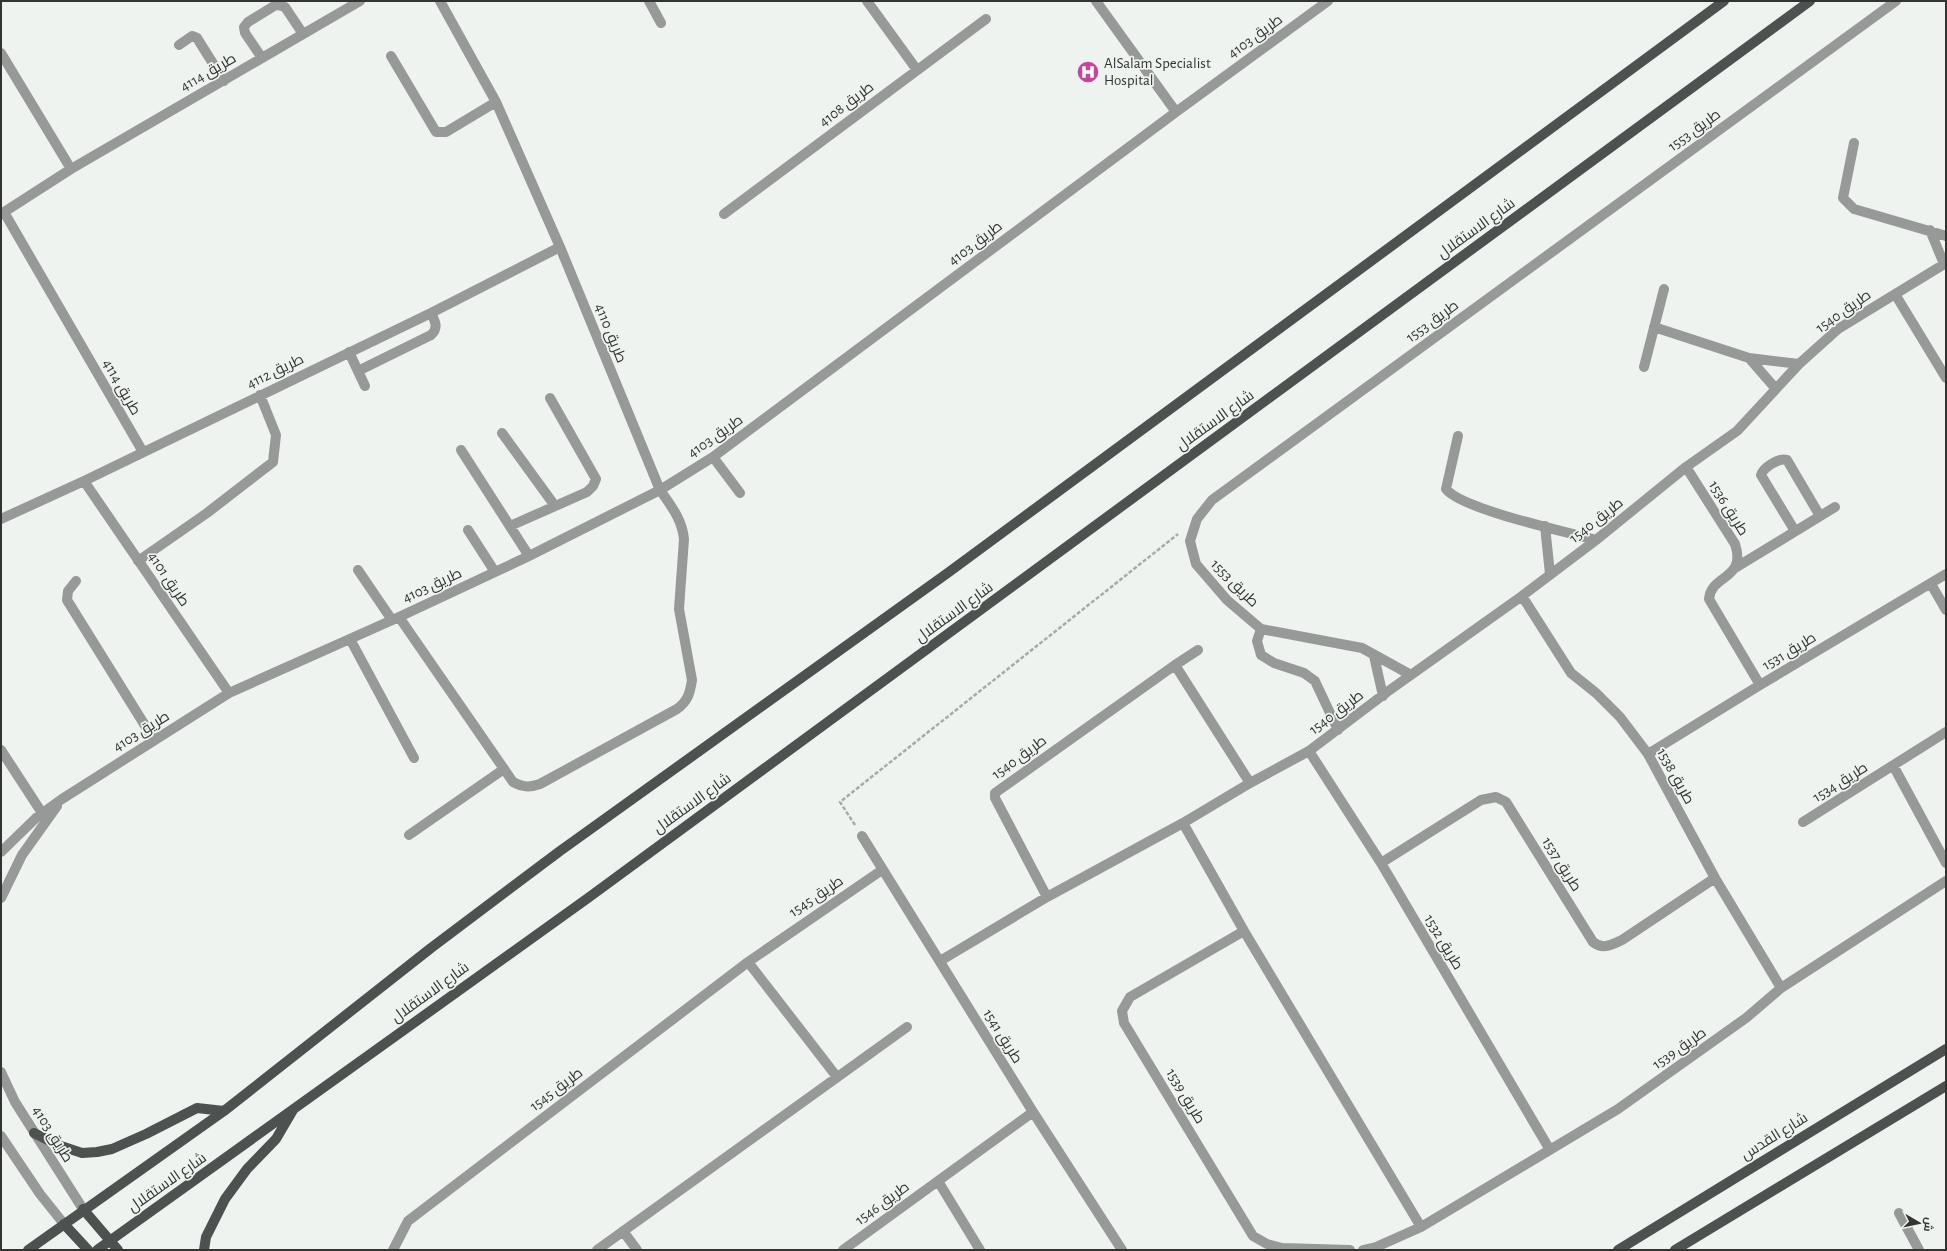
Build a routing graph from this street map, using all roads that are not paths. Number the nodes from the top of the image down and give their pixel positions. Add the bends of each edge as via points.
1 (360, 1) edge
2 (440, 1) edge
3 (649, 1) edge
4 (867, 1) edge
5 (1096, 1) edge
6 (1328, 1) edge
7 (1724, 1) edge
8 (1810, 1) edge
9 (1896, 1) edge
10 (986, 18) dead end
11 (661, 23) dead end
12 (303, 34) junction
13 (179, 45) dead end
14 (1, 53) edge
15 (391, 56) dead end
16 (262, 58) junction
17 (916, 70) junction
18 (224, 81) junction
19 (496, 102) junction
20 (1176, 112) junction
21 (1854, 143) dead end
22 (71, 169) junction
23 (3, 213) edge
24 (724, 214) dead end
25 (1930, 230) junction
26 (1946, 236) edge
27 (560, 247) junction
28 (1945, 264) edge
29 (1664, 289) dead end
30 (1896, 294) junction
31 (431, 313) junction
32 (1654, 327) junction
33 (349, 352) junction
34 (1749, 358) junction
35 (1799, 364) junction
36 (1644, 367) dead end
37 (358, 371) junction
38 (1945, 375) edge
39 (365, 386) dead end
40 (1776, 389) junction
41 (260, 395) junction
42 (550, 398) dead end
43 (502, 433) dead end
44 (1458, 436) dead end
45 (461, 450) dead end
46 (143, 452) junction
47 (714, 458) junction
48 (1686, 467) junction
49 (84, 481) junction
50 (660, 490) junction
51 (740, 493) dead end
52 (555, 506) junction
53 (1835, 506) dead end
54 (1820, 516) junction
55 (1, 519) edge
56 (510, 526) junction
57 (1545, 526) junction
58 (468, 530) dead end
59 (1795, 531) junction
60 (1596, 540) junction
61 (529, 556) junction
62 (138, 561) junction
63 (1735, 568) junction
64 (358, 570) dead end
65 (495, 572) junction
66 (1550, 574) junction
67 (1946, 574) edge
68 (76, 581) dead end
69 (1931, 584) junction
70 (1522, 596) junction
71 (1946, 610) edge
72 (395, 619) junction
73 (1261, 629) junction
74 (350, 639) junction
75 (1198, 650) dead end
76 (1374, 656) junction
77 (1175, 665) junction
78 (1411, 675) junction
79 (1760, 685) junction
80 (229, 693) junction
81 (1383, 696) junction
82 (1338, 730) junction
83 (1946, 732) edge
84 (154, 740) junction
85 (1, 750) edge
86 (1309, 751) junction
87 (1648, 754) junction
88 (414, 758) dead end
89 (1894, 767) junction
90 (504, 769) junction
91 (1250, 783) junction
92 (62, 799) junction
93 (42, 813) junction
94 (1803, 822) dead end
95 (1183, 823) junction
96 (409, 835) dead end
97 (862, 836) road end
98 (1, 852) edge
99 (1381, 863) junction
100 (1946, 863) edge
101 (882, 870) junction
102 (1715, 878) junction
103 (1946, 881) edge
104 (1047, 897) junction
105 (1, 898) edge
106 (1244, 931) junction
107 (940, 961) junction
108 (748, 962) junction
109 (1781, 988) junction
110 (907, 1027) dead end
111 (1946, 1048) edge
112 (1, 1072) edge
113 (838, 1077) junction
114 (1946, 1086) edge
115 (295, 1107) junction
116 (224, 1111) junction
117 (1032, 1112) junction
118 (34, 1133) junction
119 (1, 1136) edge
120 (1550, 1150) junction
121 (938, 1181) junction
122 (83, 1209) junction
123 (1899, 1213) dead end
124 (64, 1224) junction
125 (1421, 1227) junction
126 (623, 1231) junction
127 (110, 1239) junction
128 (28, 1250) edge
129 (88, 1250) edge
130 (97, 1250) edge
131 (118, 1250) edge
132 (204, 1250) edge
133 (393, 1250) edge
134 (597, 1250) edge
135 (637, 1250) edge
136 (843, 1250) edge
137 (980, 1250) edge
138 (1122, 1250) edge
139 (1350, 1250) edge
140 (1363, 1250) edge
141 (1618, 1250) edge
142 (1675, 1250) edge
143 (1919, 1250) edge

1 - 12 street, طريق 4114
2 - 19 street, طريق 4110
3 - 11 street
4 - 17 street
5 - 20 street
6 - 20 street, طريق 4103
7 - 116 main road, شارع الاستقلال via 911,600 560,851 431,948
8 - 115 main road, شارع الاستقلال via 614,879
9 - 73 street, طريق 1553 via 1212,500 1197,519 1190,541 1196,564 1227,600
10 - 17 street, طريق 4108
12 - 16 street, طريق 4114
12 - 16 street via 285,7 274,6 244,27 245,33
13 - 18 street via 192,36 197,38
14 - 22 street
15 - 19 street via 436,132 446,132
16 - 18 street, طريق 4114
17 - 24 street, طريق 4108
18 - 22 street, طريق 4114
19 - 27 street, طريق 4110
20 - 47 street, طريق 4103
21 - 25 street via 1844,198 1848,204 1854,209
22 - 23 street, طريق 4114
23 - 46 street, طريق 4114
25 - 26 street
25 - 28 street
27 - 31 street, طريق 4112
27 - 50 street, طريق 4110
28 - 30 street, طريق 1540
29 - 32 street
30 - 35 street, طريق 1540 via 1838,329
30 - 38 street
31 - 33 street, طريق 4112
31 - 37 street via 436,329 431,335
32 - 34 street
32 - 36 street
33 - 37 street
33 - 41 street, طريق 4112
34 - 35 street
34 - 40 street
35 - 40 street, طريق 1540
37 - 39 street
40 - 48 street, طريق 1540 via 1737,431
41 - 46 street, طريق 4112
41 - 62 street via 276,435 273,462 207,513
42 - 52 street via 596,479 587,492
43 - 52 street
44 - 57 street via 1446,489 1449,493 1504,516
45 - 56 street
46 - 49 street, طريق 4112
47 - 50 street, طريق 4103
47 - 51 street
48 - 60 street, طريق 1540
48 - 63 street, طريق 1536 via 1735,544 1738,560
49 - 55 street, طريق 4112
49 - 62 street, طريق 4101
50 - 61 street, طريق 4103
50 - 90 street, طريق 4110 via 683,528 678,596 692,680 685,703 540,784 522,786 513,782
52 - 56 street
53 - 54 street
54 - 59 street
54 - 59 street via 1787,460 1780,459 1764,470 1762,476
56 - 61 street
57 - 60 street
57 - 66 street
58 - 65 street
59 - 63 street
60 - 66 street, طريق 1540
61 - 65 street, طريق 4103
62 - 80 street, طريق 4101
63 - 79 street via 1711,590 1709,599
64 - 72 street
65 - 72 street, طريق 4103
66 - 70 street, طريق 1540
67 - 69 street, طريق 1531
68 - 84 street via 68,591 67,600
69 - 71 street
69 - 79 street, طريق 1531
70 - 78 street, طريق 1540
70 - 87 street, طريق 1538 via 1571,673 1620,717
72 - 74 street, طريق 4103
72 - 90 street
73 - 76 street, طريق 1553 via 1362,648
73 - 82 street via 1257,641 1261,655 1274,663 1304,673 1316,681
74 - 80 street, طريق 4103
74 - 88 street
75 - 77 street, طريق 1540
76 - 78 street, طريق 1553
76 - 81 street
77 - 91 street
77 - 104 street, طريق 1540 via 995,793 995,798
78 - 81 street, طريق 1540
79 - 87 street, طريق 1531
80 - 84 street, طريق 4103
81 - 82 street, طريق 1540
82 - 86 street, طريق 1540
83 - 89 street, طريق 1534
84 - 92 street, طريق 4103
85 - 93 street
86 - 91 street, طريق 1540
86 - 99 street, طريق 1532
87 - 102 street, طريق 1538
89 - 94 street, طريق 1534
89 - 100 street
90 - 96 street
91 - 95 street, طريق 1540
92 - 93 street, طريق 4103
92 - 105 street, طريق 4103 via 22,855
93 - 98 street, طريق 4103
95 - 104 street, طريق 1540
95 - 106 street
97 - 101 street, طريق 1541
99 - 102 street, طريق 1537 via 1481,800 1496,797 1506,802 1593,942 1599,947 1622,940
99 - 120 street, طريق 1532
101 - 107 street, طريق 1541
101 - 108 street, طريق 1545
102 - 109 street, طريق 1538
103 - 109 street, طريق 1539
104 - 107 street, طريق 1540
106 - 125 street
106 - 139 street, طريق 1539 via 1130,997 1122,1011 1124,1023 1253,1236 1266,1244 1282,1248
107 - 117 street, طريق 1541
108 - 113 street
108 - 133 street, طريق 1545 via 408,1221
109 - 120 street, طريق 1539 via 1746,1018 1625,1105
110 - 113 street
111 - 141 main road, شارع القدس
112 - 118 street, طريق 4103
113 - 126 street
114 - 142 main road
115 - 127 main road, شارع الاستقلال via 219,1164
115 - 132 main road via 276,1139 247,1169 225,1199 206,1237
116 - 118 main road via 197,1108 112,1149 97,1152 82,1153
116 - 122 main road, شارع الاستقلال
117 - 121 street, طريق 1546
117 - 138 street, طريق 1541
118 - 122 street, طريق 4103
119 - 124 street via 40,1194
120 - 125 street, طريق 1539
121 - 136 street, طريق 1546
121 - 137 street
122 - 124 main road, شارع الاستقلال
122 - 127 main road
123 - 143 street
124 - 128 main road, شارع الاستقلال
124 - 129 main road
125 - 140 street, طريق 1539 via 1376,1247
126 - 134 street
126 - 135 street
127 - 130 main road, شارع الاستقلال
127 - 131 main road

